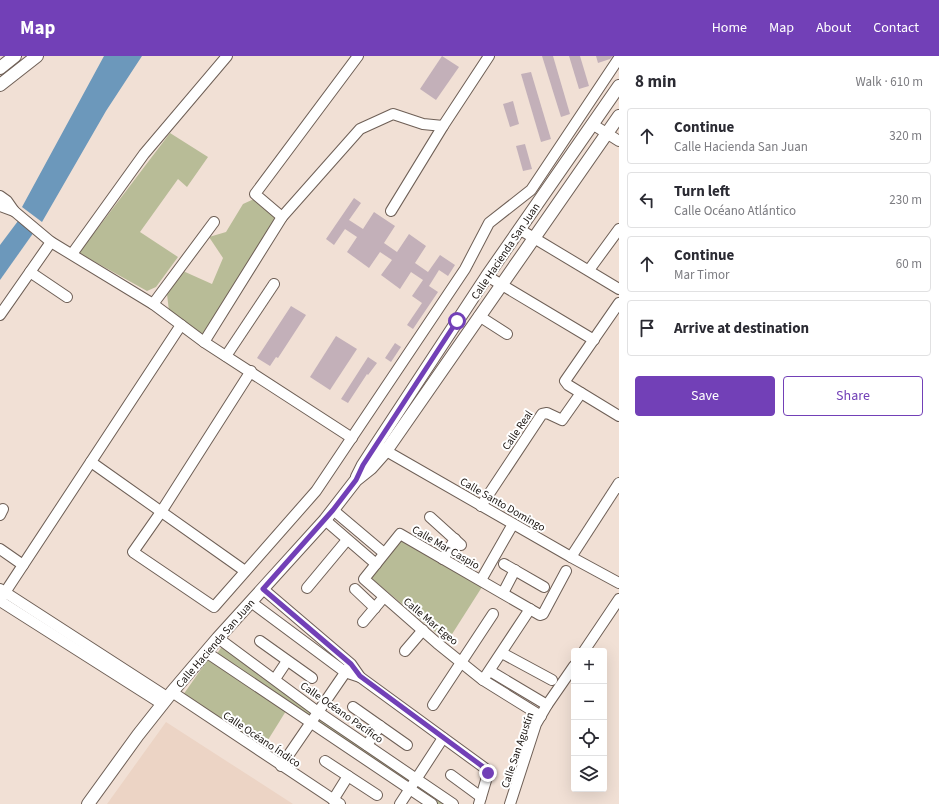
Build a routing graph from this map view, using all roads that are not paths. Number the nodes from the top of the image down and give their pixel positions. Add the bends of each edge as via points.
1 (37, 56) edge
2 (227, 56) edge
3 (358, 56) edge
4 (490, 56) edge
5 (619, 58) edge
6 (5, 61) edge
7 (5, 78) edge
8 (619, 86) edge
9 (619, 116) edge
10 (592, 124) junction
11 (443, 126) junction
12 (607, 133) junction
13 (619, 141) edge
14 (0, 196) edge
15 (8, 208) edge
16 (391, 211) dead end
17 (282, 217) junction
18 (214, 222) dead end
19 (519, 229) junction
20 (619, 229) edge
21 (534, 238) junction
22 (52, 242) junction
23 (72, 254) junction
24 (589, 270) junction
25 (30, 272) junction
26 (487, 276) junction
27 (274, 284) dead end
28 (501, 284) junction
29 (619, 289) edge
30 (67, 297) dead end
31 (619, 303) edge
32 (153, 304) junction
33 (0, 315) edge
34 (479, 316) junction
35 (181, 325) junction
36 (507, 334) dead end
37 (594, 340) junction
38 (204, 342) junction
39 (226, 356) junction
40 (251, 371) junction
41 (581, 393) junction
42 (619, 416) edge
43 (352, 438) junction
44 (381, 448) junction
45 (90, 462) junction
46 (619, 483) edge
47 (481, 506) junction
48 (333, 510) junction
49 (161, 512) junction
50 (430, 517) dead end
51 (324, 520) junction
52 (513, 524) junction
53 (348, 540) junction
54 (0, 549) edge
55 (384, 553) junction
56 (571, 557) junction
57 (443, 559) junction
58 (376, 564) junction
59 (504, 564) dead end
60 (23, 565) junction
61 (515, 570) junction
62 (245, 571) junction
63 (566, 571) dead end
64 (364, 579) joint
65 (482, 580) junction
66 (619, 583) edge
67 (544, 587) dead end
68 (307, 588) dead end
69 (263, 589) junction
70 (355, 589) dead end
71 (503, 593) junction
72 (1, 596) edge
73 (384, 597) junction
74 (619, 599) edge
75 (251, 602) junction
76 (375, 608) junction
77 (530, 609) junction
78 (493, 614) dead end
79 (363, 622) dead end
80 (423, 630) junction
81 (218, 638) junction
82 (260, 641) dead end
83 (586, 648) edge
84 (405, 651) dead end
85 (206, 652) junction
86 (502, 653) junction
87 (287, 661) junction
88 (461, 661) junction
89 (351, 664) junction
90 (571, 670) edge
91 (490, 671) junction
92 (345, 672) junction
93 (360, 676) junction
94 (312, 678) dead end
95 (275, 679) junction
96 (483, 680) junction
97 (552, 680) dead end
98 (167, 698) junction
99 (433, 705) dead end
100 (547, 705) junction
101 (353, 707) dead end
102 (318, 712) junction
103 (541, 716) junction
104 (310, 723) junction
105 (380, 726) junction
106 (443, 738) junction
107 (367, 745) junction
108 (407, 745) dead end
109 (325, 761) dead end
110 (281, 766) junction
111 (451, 775) dead end
112 (348, 776) junction
113 (416, 778) junction
114 (409, 789) junction
115 (377, 795) dead end
116 (480, 801) edge
117 (336, 802) edge
118 (88, 804) edge
119 (400, 804) edge
120 (432, 804) edge
121 (453, 804) edge
122 (510, 804) edge

1 - 7 main road
2 - 23 street via 144,154
3 - 17 street via 255,194
4 - 11 street
5 - 43 street via 531,190 489,223 465,269
6 - 7 main road
8 - 10 main road, Calle Hacienda San Juan
9 - 12 main road, Calle Hacienda San Juan
10 - 12 street
10 - 19 main road, Calle Hacienda San Juan
11 - 16 street
11 - 17 street via 423,124 393,114 360,129
12 - 13 street
12 - 21 main road, Calle Hacienda San Juan
14 - 15 street
15 - 22 street
17 - 38 street
18 - 32 street
19 - 21 street
19 - 26 main road, Calle Hacienda San Juan
20 - 24 street
21 - 24 street
21 - 28 main road, Calle Hacienda San Juan
22 - 23 street
22 - 25 street
23 - 32 street
24 - 29 street
25 - 30 street
25 - 33 street
26 - 28 street
26 - 44 main road, Calle Hacienda San Juan
27 - 39 street
28 - 34 main road, Calle Hacienda San Juan
28 - 37 street
31 - 37 street
32 - 35 street
34 - 36 street
34 - 44 main road, Calle Hacienda San Juan
35 - 38 street
35 - 45 street
37 - 41 street via 565,381
38 - 39 street
39 - 40 street
40 - 43 street
40 - 49 street
41 - 42 street
41 - 47 street, Calle Real via 562,420 547,413 542,414
43 - 62 street via 316,491
44 - 47 street, Calle Santo Domingo
44 - 48 main road, Calle Hacienda San Juan via 370,468 356,480
45 - 49 street
45 - 60 street
46 - 56 street
47 - 52 street, Calle Santo Domingo
48 - 51 main road, Calle Hacienda San Juan
48 - 55 street
49 - 62 street
49 - 62 street via 133,552 214,607
50 - 57 street via 458,542
51 - 53 street
51 - 69 main road, Calle Hacienda San Juan
52 - 56 street, Calle Santo Domingo
52 - 65 street
53 - 58 street
53 - 68 street
54 - 60 street
55 - 57 street, Calle Mar Caspio via 400,534
55 - 58 street, Calle Mar Caspio
56 - 66 street, Calle Santo Domingo
57 - 65 street, Calle Mar Caspio
58 - 64 street, Calle Mar Caspio
59 - 61 street
60 - 72 street
61 - 67 street
61 - 71 street
63 - 77 street via 543,614 540,615
64 - 73 street, Calle Mar Egeo
65 - 71 street, Calle Mar Caspio
69 - 75 main road, Calle Hacienda San Juan
69 - 89 street
70 - 76 street
71 - 77 street, Calle Mar Caspio
72 - 98 street, Calle Océano Índico
73 - 76 street
73 - 80 street, Calle Mar Egeo
74 - 83 street
75 - 81 main road, Calle Hacienda San Juan
75 - 92 street
76 - 79 street
77 - 86 street
78 - 88 street
80 - 84 street
80 - 88 street, Calle Mar Egeo
81 - 85 main road, Calle Hacienda San Juan
81 - 95 street, Calle Océano Pacífico
82 - 87 street
85 - 98 main road, Calle Hacienda San Juan
85 - 104 street
86 - 91 street
86 - 97 street
87 - 94 street
87 - 95 street
88 - 96 street, Calle Mar Egeo
88 - 99 street
89 - 92 street
89 - 93 street
90 - 100 street, Calle San Agustín
91 - 96 street
91 - 100 street
92 - 93 street
92 - 102 street
93 - 106 street
95 - 102 street, Calle Océano Pacífico
96 - 103 street, Calle Mar Egeo
98 - 110 street, Calle Océano Índico
98 - 118 main road, Calle Hacienda San Juan
100 - 103 street, Calle San Agustín
101 - 105 street
102 - 104 street
102 - 107 street, Calle Océano Pacífico
103 - 122 street, Calle San Agustín via 536,724
104 - 110 street
104 - 114 street
105 - 107 street
105 - 108 street
106 - 113 street
106 - 116 street via 486,769 488,773
107 - 113 street, Calle Océano Pacífico
109 - 112 street
110 - 117 street, Calle Océano Índico
111 - 116 street
112 - 115 street
112 - 117 street
113 - 114 street
113 - 121 street, Calle Océano Pacífico
114 - 119 street
114 - 120 street

